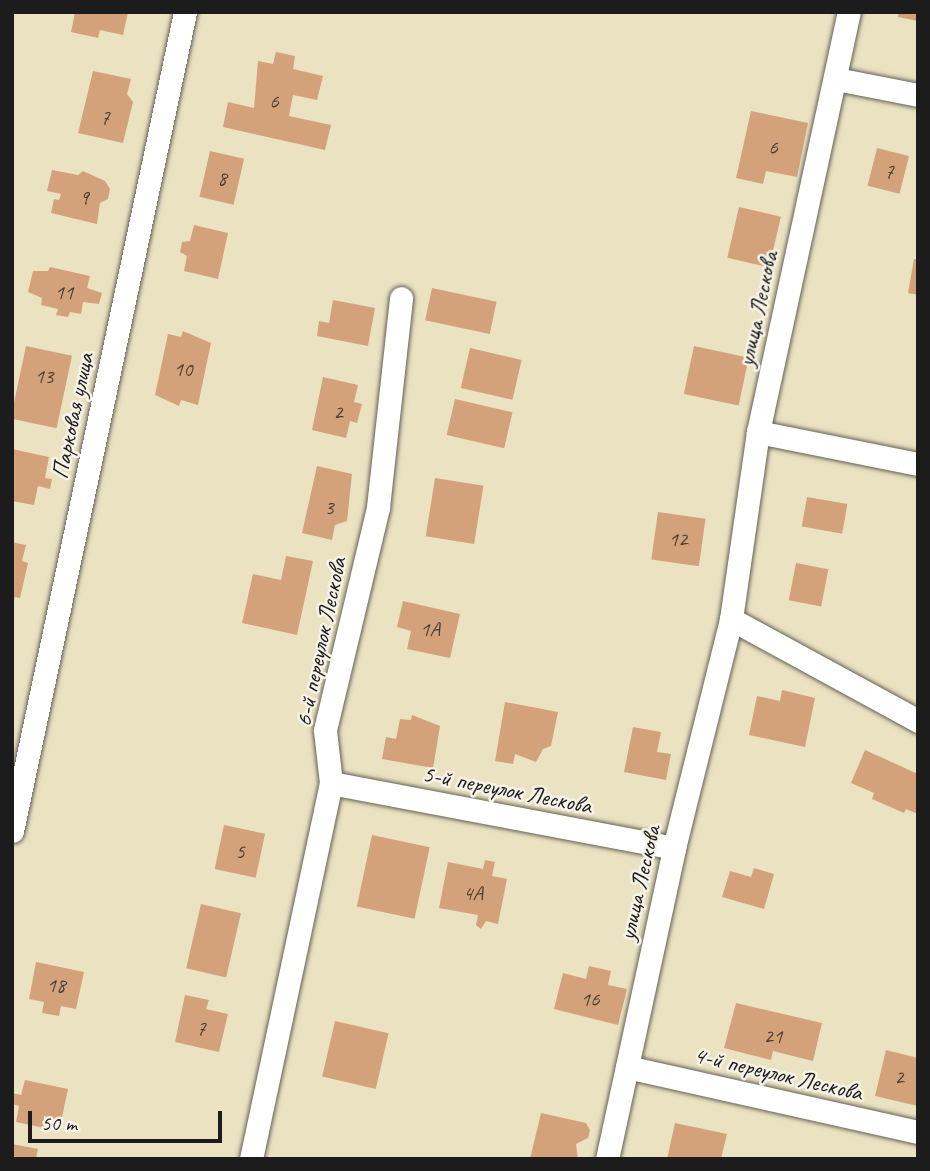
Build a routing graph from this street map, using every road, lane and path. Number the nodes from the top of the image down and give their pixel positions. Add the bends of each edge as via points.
1 (185, 12) edge
2 (849, 12) edge
3 (836, 79) junction
4 (918, 95) edge
5 (401, 298) dead end
6 (758, 432) junction
7 (918, 464) edge
8 (731, 619) junction
9 (918, 721) edge
10 (22, 746) edge
11 (331, 783) junction
12 (12, 831) edge
13 (674, 848) junction
14 (627, 1067) junction
15 (918, 1132) edge
16 (251, 1159) edge
17 (607, 1159) edge

1 - 10 street, Парковая улица
2 - 3 street, улица Лескова
3 - 4 street
3 - 6 street, улица Лескова
5 - 11 street, 6-й переулок Лескова via 378,507 325,730
6 - 7 street
6 - 8 street, улица Лескова
8 - 9 street
8 - 13 street, улица Лескова
10 - 12 street, Парковая улица
11 - 13 street, 5-й переулок Лескова
11 - 16 street, 6-й переулок Лескова
13 - 14 street, улица Лескова
14 - 15 street, 4-й переулок Лескова
14 - 17 street, улица Лескова

